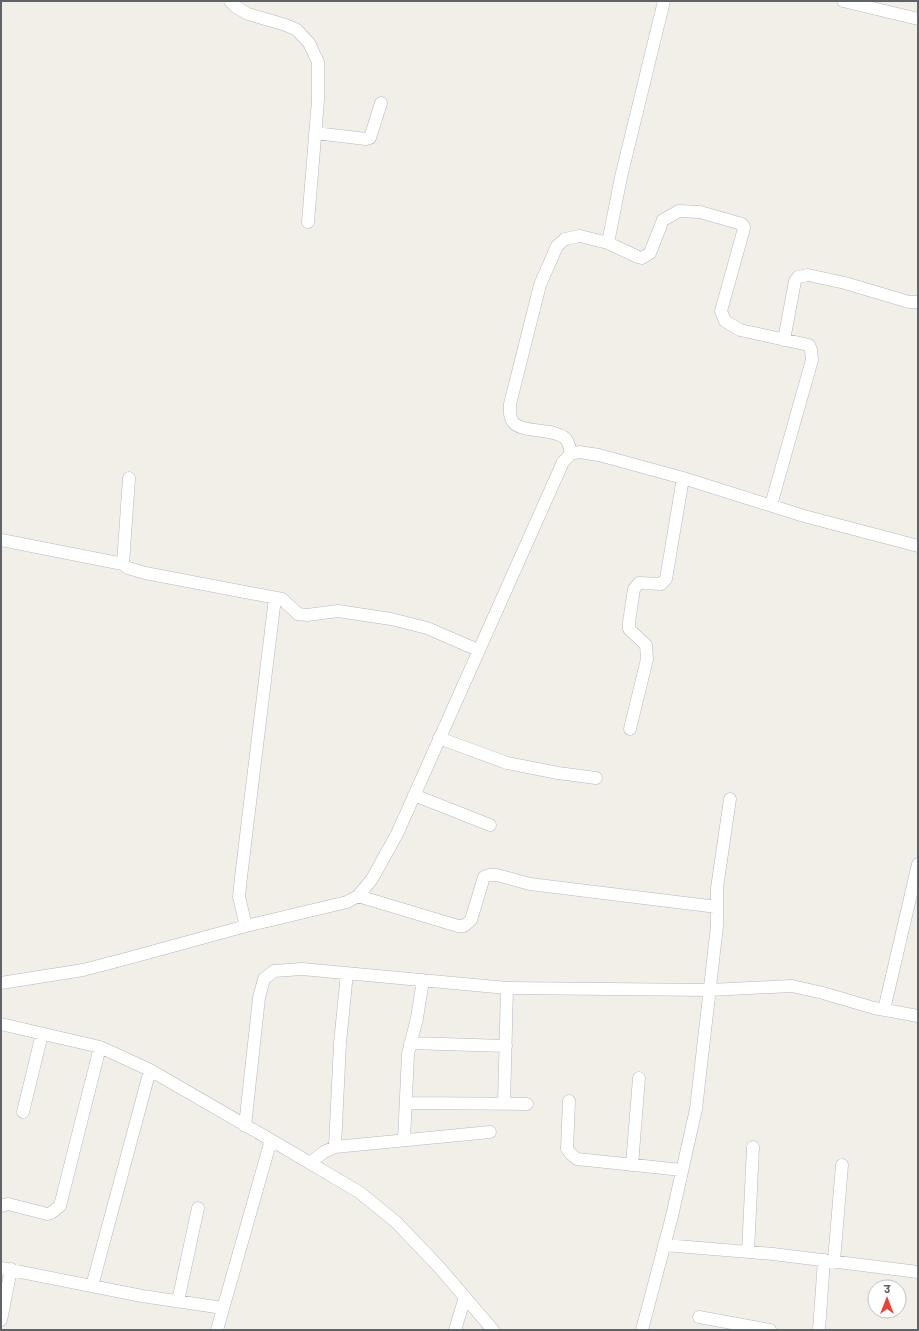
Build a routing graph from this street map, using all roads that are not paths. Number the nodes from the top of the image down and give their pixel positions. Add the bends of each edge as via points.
1 (230, 1) edge
2 (664, 1) edge
3 (843, 1) edge
4 (918, 19) edge
5 (380, 103) dead end
6 (316, 133) junction
7 (308, 222) dead end
8 (608, 243) junction
9 (918, 302) edge
10 (784, 340) junction
11 (571, 454) junction
12 (129, 478) dead end
13 (682, 478) junction
14 (771, 506) junction
15 (1, 540) edge
16 (918, 546) edge
17 (123, 564) junction
18 (275, 598) junction
19 (478, 650) junction
20 (630, 729) dead end
21 (439, 738) junction
22 (596, 778) dead end
23 (414, 795) junction
24 (730, 799) dead end
25 (490, 825) dead end
26 (918, 864) edge
27 (358, 896) junction
28 (717, 907) junction
29 (246, 926) junction
30 (347, 973) junction
31 (423, 980) junction
32 (1, 983) edge
33 (507, 988) junction
34 (710, 990) junction
35 (884, 1010) junction
36 (918, 1016) edge
37 (1, 1024) edge
38 (42, 1034) junction
39 (410, 1042) junction
40 (506, 1046) junction
41 (100, 1047) junction
42 (150, 1070) junction
43 (639, 1078) dead end
44 (569, 1101) dead end
45 (406, 1103) junction
46 (504, 1104) junction
47 (527, 1104) dead end
48 (23, 1112) dead end
49 (245, 1126) junction
50 (490, 1132) dead end
51 (271, 1140) junction
52 (404, 1140) junction
53 (335, 1147) junction
54 (753, 1147) dead end
55 (310, 1163) junction
56 (632, 1165) junction
57 (842, 1165) dead end
58 (682, 1170) junction
59 (1, 1206) edge
60 (198, 1208) dead end
61 (664, 1245) junction
62 (748, 1252) junction
63 (829, 1260) junction
64 (6, 1268) edge
65 (918, 1272) edge
66 (92, 1286) junction
67 (465, 1297) junction
68 (178, 1301) junction
69 (223, 1308) junction
70 (699, 1317) dead end
71 (1, 1320) edge
72 (752, 1328) edge
73 (217, 1330) edge
74 (455, 1330) edge
75 (493, 1330) edge
76 (642, 1330) edge
77 (770, 1330) edge
78 (819, 1330) edge

1 - 6 street via 248,14 297,30 309,43 318,62
2 - 8 street via 621,177
3 - 4 street
5 - 6 street via 370,138
6 - 7 street
8 - 10 street via 638,257 647,256 663,220 679,212 700,212 742,224 743,232 721,311 725,321 740,330
8 - 11 street via 580,236 565,239 557,246 540,285 510,404 513,422 521,427 565,438
9 - 10 street via 909,302 808,275 798,277 795,281
10 - 14 street via 809,345 812,360
11 - 13 street via 579,452 599,455
11 - 19 street via 563,462
12 - 17 street
13 - 14 street
13 - 20 street via 666,579 661,584 639,583 634,589 630,629 646,646 647,659
14 - 16 street
15 - 17 street
17 - 18 street via 144,573
18 - 19 street via 282,599 298,614 338,611 391,619 427,628
18 - 29 street via 240,877 239,897
19 - 21 street
21 - 22 street via 508,762
21 - 23 street
23 - 25 street
23 - 27 street via 397,834 372,879
24 - 28 street via 717,888
26 - 35 street
27 - 28 street via 458,926 464,926 471,920 484,877 489,875 530,884
27 - 29 street via 347,902
28 - 34 street
29 - 32 street via 83,970
30 - 31 street
30 - 49 street via 302,969 274,971 264,979 259,998
30 - 53 street via 340,1043
31 - 33 street
31 - 39 street
33 - 34 street
33 - 40 street
34 - 35 street via 792,986
34 - 58 street via 696,1109
35 - 36 street
37 - 38 street
38 - 41 street
38 - 48 street
39 - 40 street
39 - 45 street
40 - 46 street
41 - 42 street
41 - 59 street via 60,1206 47,1214 8,1204
42 - 49 street
42 - 66 street
43 - 56 street
44 - 56 street via 567,1149 570,1154 577,1159
45 - 46 street
45 - 52 street
46 - 47 street
49 - 51 street
50 - 52 street
51 - 55 street
51 - 69 street
52 - 53 street
53 - 55 street
54 - 62 street
55 - 67 street via 359,1192 396,1222
56 - 58 street
57 - 63 street
58 - 61 street
60 - 68 street
61 - 62 street
61 - 76 street
62 - 63 street
63 - 65 street
63 - 78 street
64 - 66 street
64 - 71 street
66 - 68 street
67 - 74 street
67 - 75 street
68 - 69 street
69 - 73 street
70 - 72 street
72 - 77 street

